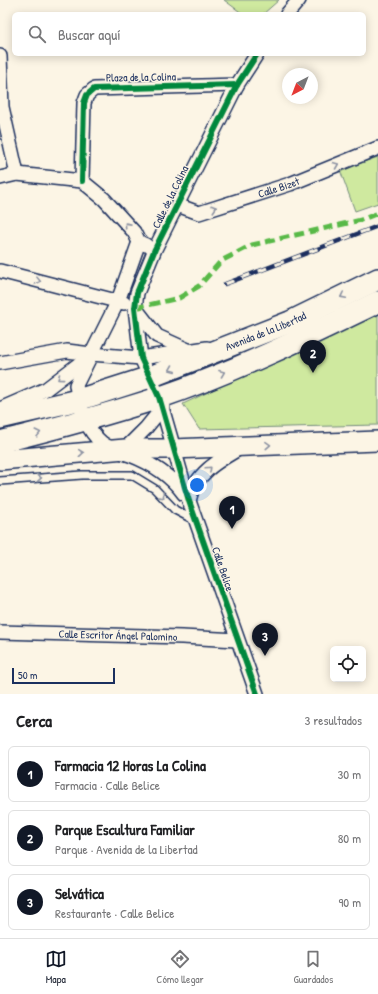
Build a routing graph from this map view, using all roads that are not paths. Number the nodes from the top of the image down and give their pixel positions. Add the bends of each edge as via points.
1 (299, 0) edge
2 (289, 12) edge
3 (0, 56) edge
4 (256, 56) edge
5 (237, 85) junction
6 (378, 148) edge
7 (18, 174) junction
8 (0, 175) edge
9 (82, 181) junction
10 (177, 205) junction
11 (139, 242) junction
12 (156, 249) junction
13 (0, 271) edge
14 (378, 279) edge
15 (118, 301) junction
16 (378, 302) edge
17 (135, 308) junction
18 (228, 347) junction
19 (188, 350) junction
20 (91, 354) junction
21 (141, 358) junction
22 (0, 363) edge
23 (150, 377) junction
24 (78, 400) junction
25 (161, 402) junction
26 (0, 409) edge
27 (0, 418) edge
28 (85, 421) junction
29 (378, 440) edge
30 (0, 442) edge
31 (245, 446) junction
32 (120, 449) junction
33 (173, 449) junction
34 (0, 460) edge
35 (0, 481) edge
36 (189, 501) junction
37 (195, 520) junction
38 (0, 632) edge
39 (237, 640) junction
40 (257, 694) edge

1 - 2 street
3 - 7 street via 2,107
4 - 5 street, Calle de la Colina
5 - 9 street, Plaza de la Colina via 94,88 84,103
5 - 10 street, Calle de la Colina
10 -> 6 street, Calle Bizet via 199,213 290,184
7 - 8 street
7 - 9 street
11 -> 9 street via 134,232 104,199
10 - 12 street, Calle de la Colina
11 - 12 street
11 - 15 street
12 - 17 street, Calle de la Colina via 137,293
13 -> 15 street
14 -> 18 main road, Avenida de la Libertad via 290,322
15 - 17 street
15 - 20 street
25 -> 16 main road, Avenida de la Libertad
17 - 19 street via 157,336
17 - 21 street, Calle de la Colina
18 - 19 street
18 -> 23 main road, Avenida de la Libertad
19 - 21 street
20 - 21 street
20 - 22 street via 67,351
20 - 24 street, Calle Belice via 76,385
20 -> 26 street via 46,389
21 - 23 street, Calle de la Colina
23 - 24 main road, Avenida de la Libertad
23 - 25 street, Calle de la Colina
24 - 27 main road, Avenida de la Libertad
24 - 28 street, Calle Belice
25 - 28 main road, Avenida de la Libertad
25 - 32 street via 146,428
25 - 33 street, Calle Belice
30 -> 28 main road, Avenida de la Libertad
28 - 32 street, Calle Belice via 102,443
31 -> 29 main road
31 - 33 main road
36 -> 31 street via 191,490 209,469
32 - 33 main road
34 -> 32 main road
32 - 36 street, Calle Belice via 163,473 178,485
33 - 36 street, Calle Belice
35 -> 37 lane via 82,475 132,475 155,489 175,510
36 - 37 street, Calle Belice
37 - 39 street, Calle Belice
38 - 39 street, Calle Escritor Ángel Palomino
39 - 40 street, Calle Belice

